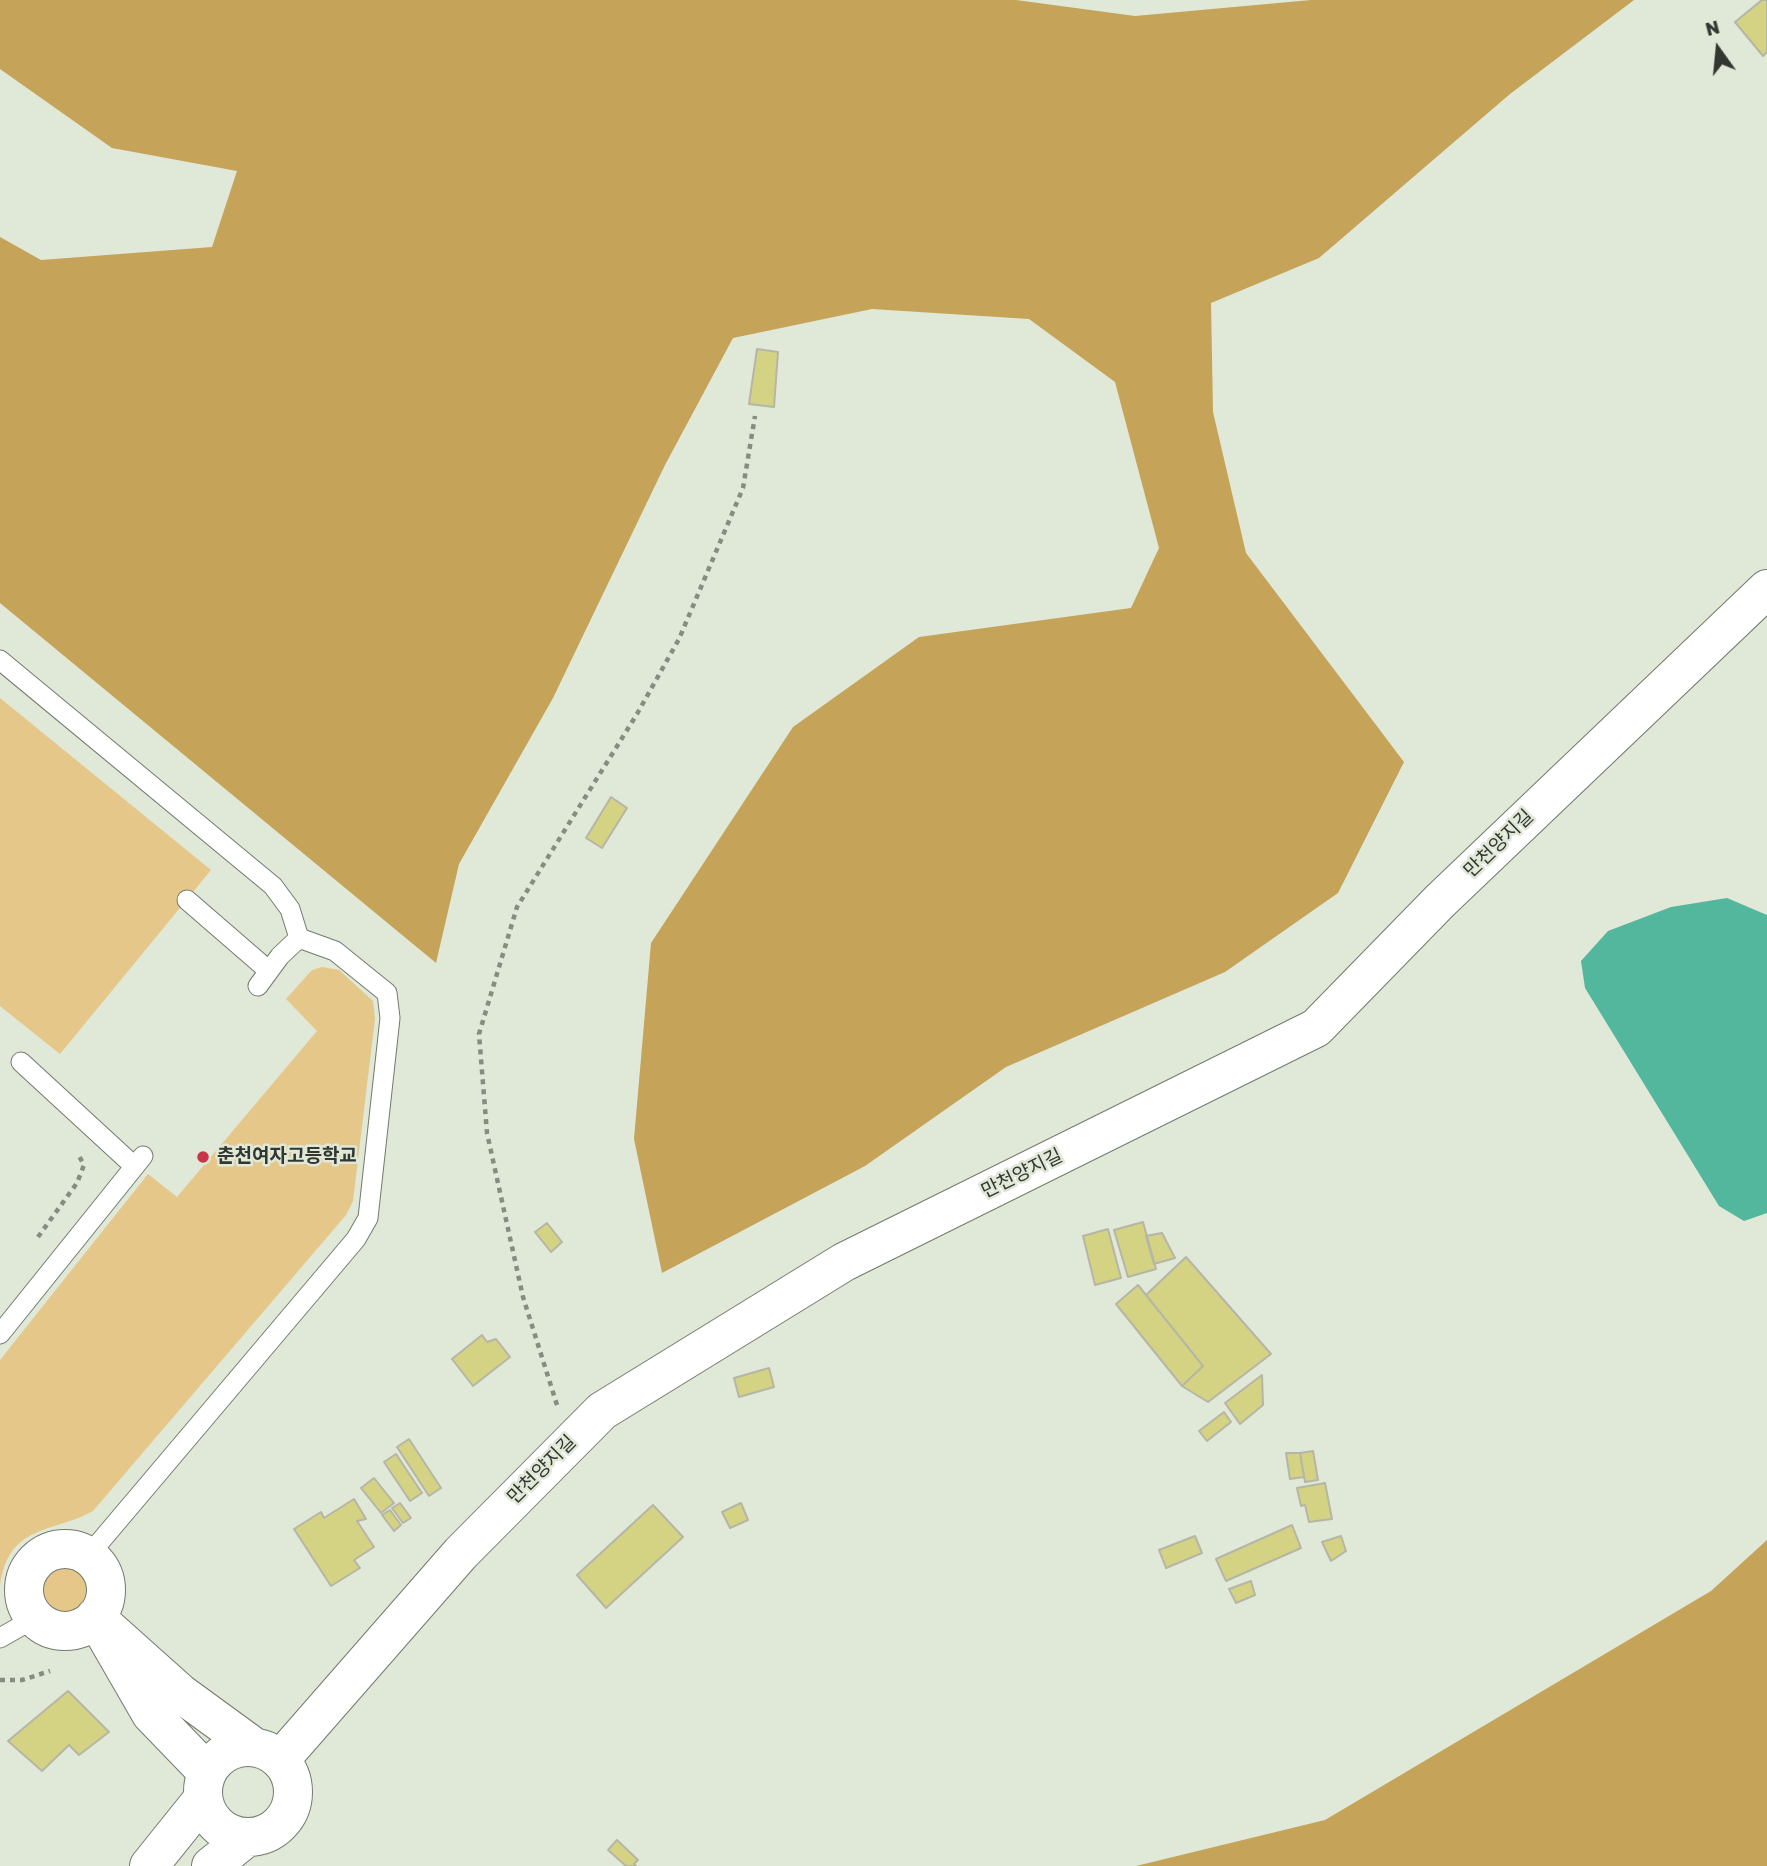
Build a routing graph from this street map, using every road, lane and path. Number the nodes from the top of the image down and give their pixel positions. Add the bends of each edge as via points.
1 (755, 416) dead end
2 (1767, 589) edge
3 (0, 660) edge
4 (187, 900) dead end
5 (299, 939) junction
6 (21, 1062) dead end
7 (74, 1144) dead end
8 (31, 1247) dead end
9 (0, 1334) edge
10 (563, 1449) junction
11 (88, 1556) junction
12 (95, 1617) junction
13 (35, 1618) junction
14 (0, 1638) edge
15 (50, 1671) dead end
16 (0, 1680) edge
17 (267, 1754) junction
18 (205, 1786) junction
19 (246, 1838) junction
20 (149, 1866) edge
21 (211, 1866) edge

1 - 10 path via 743,488 679,639 517,907 479,1034 487,1133 523,1297 556,1399
2 - 10 street, 만천양지길 via 1440,901 1316,1028 844,1262 601,1411
3 - 5 lane via 273,886 290,909
4 - 5 lane via 264,978 279,956
5 - 11 lane via 335,951 387,993 390,1018 368,1218 356,1239
6 - 9 lane via 138,1161
7 - 8 path via 84,1166 77,1183
10 - 17 street, 만천양지길
11 - 12 street via 104,1578 103,1605
11 - 13 street via 61,1549 37,1560 28,1570 23,1595
12 - 13 street via 71,1630 57,1630
12 - 17 street via 180,1693
12 - 18 street via 152,1714
13 - 14 lane
15 - 16 path via 22,1680
17 - 18 street via 227,1752
17 - 19 street via 289,1772 293,1787 289,1810 275,1828
18 - 19 street via 208,1814 218,1827
18 - 20 street
19 - 21 street

